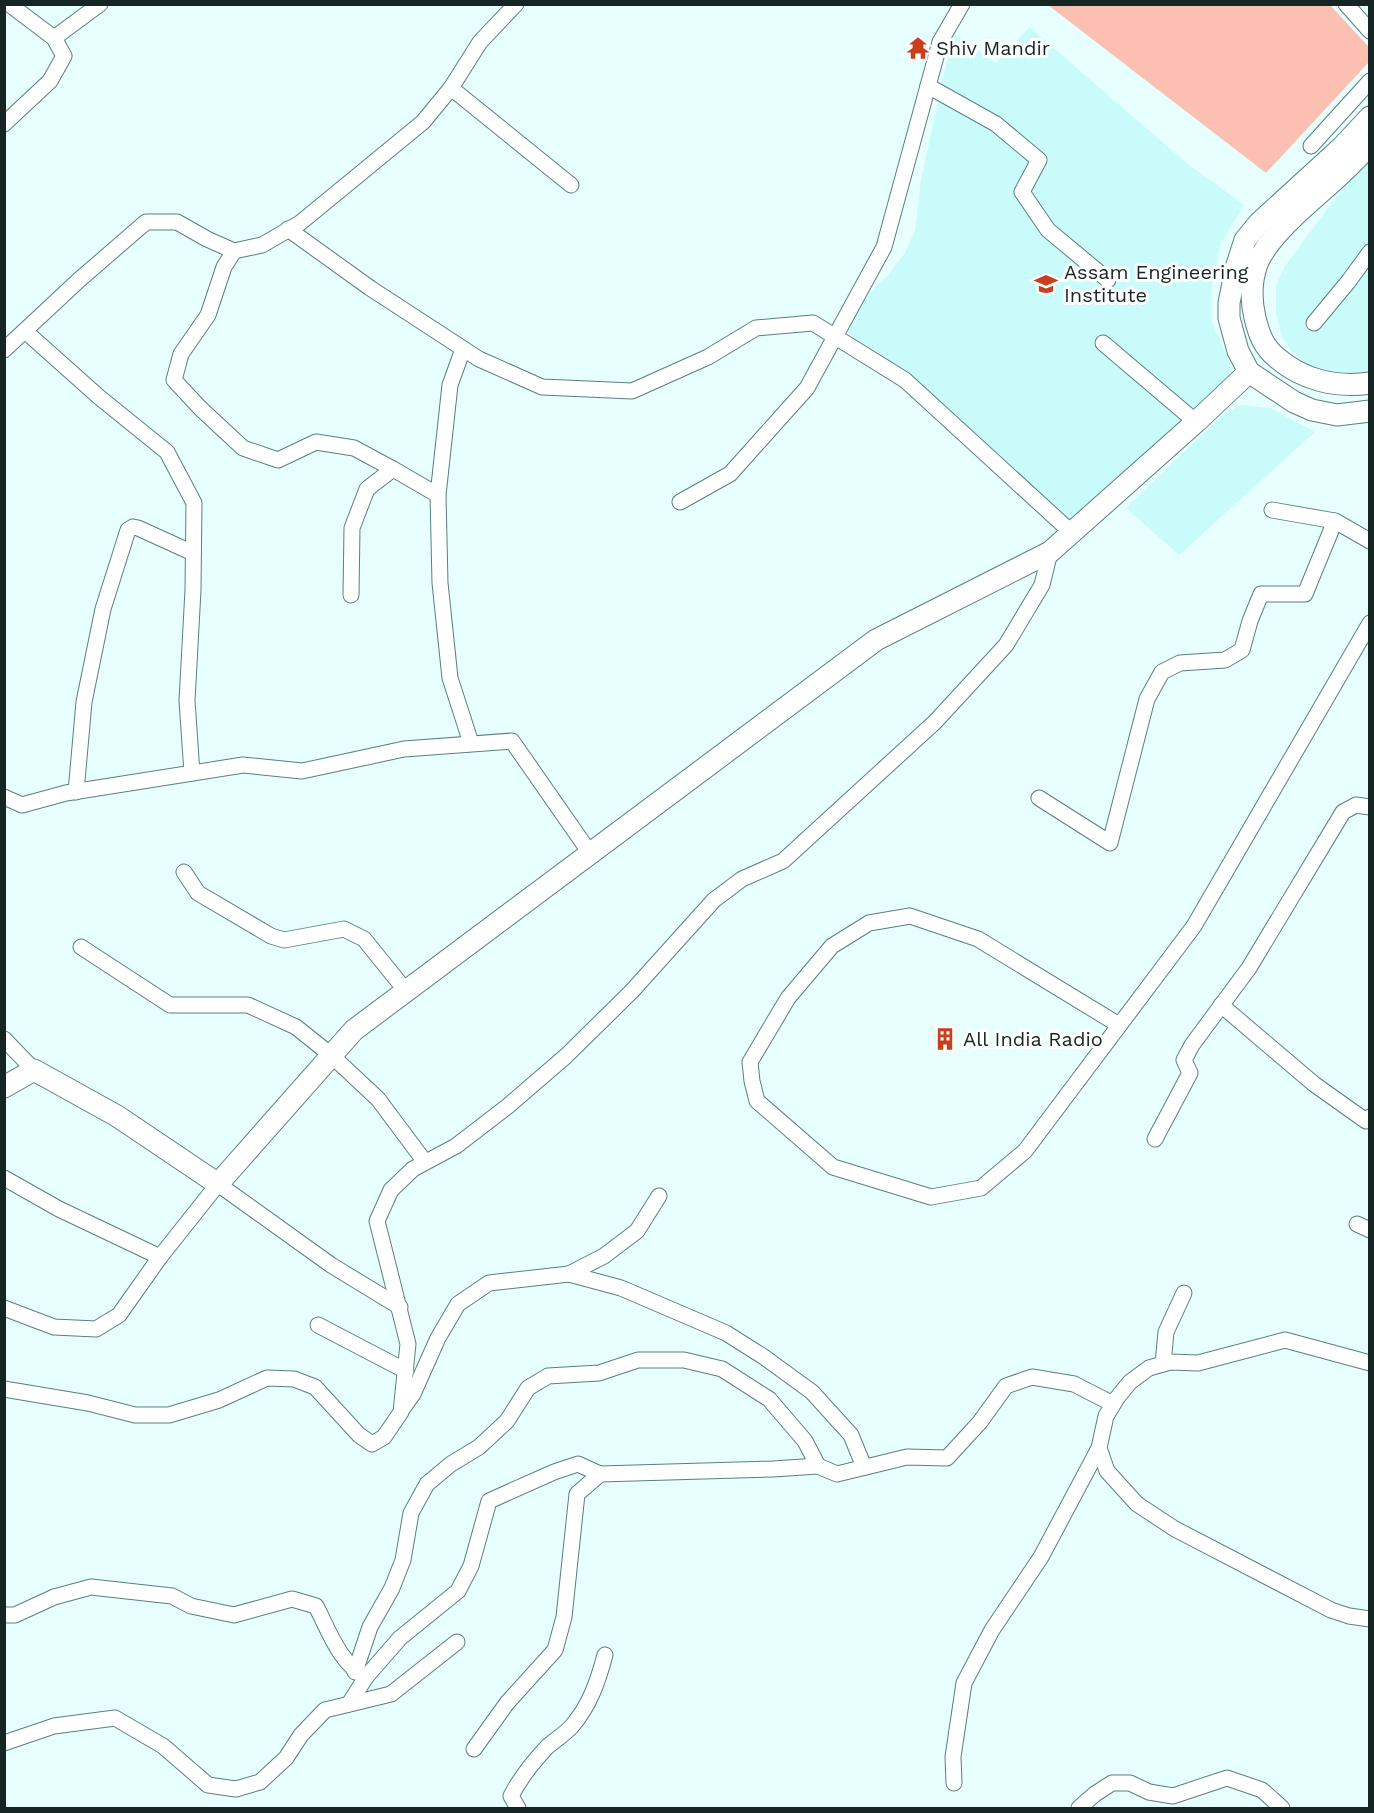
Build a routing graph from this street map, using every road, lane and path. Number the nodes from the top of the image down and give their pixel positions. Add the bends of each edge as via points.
1 (9, 4) edge
2 (100, 4) edge
3 (516, 4) edge
4 (962, 4) edge
5 (1347, 4) edge
6 (1370, 31) edge
7 (54, 38) junction
8 (1370, 81) edge
9 (928, 86) junction
10 (451, 88) junction
11 (1370, 117) edge
12 (4, 124) edge
13 (1370, 145) edge
14 (1311, 146) dead end
15 (571, 185) dead end
16 (288, 229) junction
17 (234, 250) junction
18 (1370, 252) edge
19 (1108, 280) dead end
20 (1314, 323) dead end
21 (25, 331) junction
22 (835, 336) junction
23 (1102, 343) dead end
24 (463, 349) junction
25 (4, 350) edge
26 (1249, 372) junction
27 (1370, 383) edge
28 (1370, 411) edge
29 (1196, 422) junction
30 (393, 469) junction
31 (438, 495) junction
32 (680, 502) dead end
33 (1272, 510) dead end
34 (1335, 521) junction
35 (1071, 532) junction
36 (1370, 541) edge
37 (1050, 552) junction
38 (193, 553) junction
39 (351, 595) dead end
40 (1370, 623) edge
41 (471, 743) junction
42 (192, 773) junction
43 (76, 792) junction
44 (4, 797) edge
45 (1039, 798) dead end
46 (1370, 807) edge
47 (590, 853) junction
48 (184, 872) dead end
49 (81, 947) dead end
50 (406, 991) junction
51 (1221, 1005) junction
52 (1119, 1024) junction
53 (4, 1039) edge
54 (331, 1055) junction
55 (34, 1070) junction
56 (4, 1087) edge
57 (1370, 1117) edge
58 (1155, 1139) dead end
59 (425, 1162) junction
60 (4, 1178) edge
61 (218, 1184) junction
62 (659, 1196) dead end
63 (160, 1257) junction
64 (569, 1274) junction
65 (1184, 1293) dead end
66 (4, 1308) edge
67 (400, 1308) junction
68 (318, 1325) dead end
69 (1370, 1363) edge
70 (1163, 1364) junction
71 (406, 1371) junction
72 (4, 1389) edge
73 (1113, 1404) junction
74 (401, 1412) junction
75 (1099, 1448) junction
76 (818, 1466) junction
77 (864, 1467) junction
78 (600, 1474) junction
79 (4, 1616) edge
80 (1370, 1619) edge
81 (457, 1642) dead end
82 (605, 1654) dead end
83 (360, 1674) junction
84 (349, 1704) junction
85 (4, 1743) edge
86 (474, 1749) dead end
87 (954, 1783) dead end
88 (518, 1809) edge
89 (1079, 1809) edge
90 (1282, 1809) edge

1 - 7 street
2 - 7 street
3 - 10 street via 480,42
4 - 9 street via 940,42
5 - 6 street
7 - 12 street via 64,56 50,81
8 - 14 street
9 - 19 street via 996,124 1039,160 1022,192 1048,230
9 - 22 street via 884,247
10 - 15 street
10 - 16 street via 423,122
11 - 26 street via 1245,240 1236,268 1229,318 1238,351
13 - 27 street via 1273,240 1258,263 1253,283 1253,309 1259,333 1278,360 1317,381 1340,385
16 - 17 street via 262,245
16 - 24 street
17 - 21 street via 177,222 146,222
17 - 30 street via 208,315 181,354 174,380 243,448 278,460 316,442 354,448
18 - 20 street
21 - 25 street
21 - 38 street via 99,398 167,452 194,503
22 - 24 street via 813,323 756,328 708,357 632,391 542,387
22 - 32 street via 807,388 730,474
22 - 35 street via 905,380
23 - 29 street
24 - 31 street via 450,385
26 - 28 street via 1312,410 1337,415
26 - 29 street
29 - 35 street
30 - 31 street
30 - 39 street via 367,489 352,528
31 - 41 street via 440,583 450,678
33 - 34 street
34 - 36 street
34 - 45 street via 1305,594 1261,594 1242,650 1225,660 1180,663 1162,672 1147,699 1110,843
35 - 37 street
37 - 47 street via 876,640
37 - 59 street via 1042,585 1006,645 935,722 783,861 742,879 714,900 632,991 566,1056 456,1146
38 - 42 street via 187,701
38 - 43 street via 133,526 128,530 103,609 84,702
40 - 52 street via 1194,926
41 - 42 street via 405,749 302,771 243,765
41 - 47 street via 512,741
42 - 43 street
43 - 44 street via 22,805
46 - 51 street via 1356,805 1343,812 1249,968
47 - 50 street
48 - 50 street via 198,893 271,936 284,940 344,929 364,939
49 - 54 street via 170,1005 248,1005 296,1027
50 - 54 street via 354,1030
51 - 57 street via 1314,1084 1366,1121
51 - 58 street via 1184,1060 1190,1073
52 - 52 street via 1025,1151 981,1188 931,1197 834,1167 757,1101 752,1081 750,1062 788,998 832,946 869,923 910,916 978,939
53 - 55 street
54 - 59 street via 378,1099
54 - 61 street
55 - 56 street
55 - 61 street via 117,1116
59 - 67 street via 391,1190 377,1221
60 - 63 street
61 - 63 street
61 - 67 street via 331,1265
62 - 64 street via 637,1231 604,1256
63 - 66 street via 119,1315 96,1329 54,1327
64 - 74 street via 489,1283 459,1304
64 - 77 street via 621,1288 726,1334 764,1357 812,1392 851,1435
65 - 70 street via 1166,1332
67 - 71 street via 408,1344
68 - 71 street
69 - 70 street via 1285,1340 1198,1363
70 - 73 street via 1149,1368 1130,1382
71 - 74 street
72 - 74 street via 135,1415 169,1414 219,1400 267,1378 294,1378 315,1387 372,1444 384,1437
73 - 75 street via 1106,1416
73 - 77 street via 1074,1384 1032,1377 1006,1386 947,1458 907,1457
75 - 80 street via 1107,1471 1137,1504 1175,1529 1330,1610
75 - 87 street via 1041,1557 992,1630 964,1683 953,1757
76 - 77 street via 837,1474
76 - 78 street
76 - 83 street via 805,1441 769,1399 722,1369 684,1360 638,1360 599,1373 548,1376 528,1388 507,1421 479,1447 427,1484 411,1513 403,1560 392,1588 370,1627
78 - 83 street via 578,1464 489,1501 471,1566 458,1591
78 - 86 street via 577,1494 564,1617 555,1650 507,1703
79 - 83 street via 91,1587 172,1596 191,1606 234,1615 292,1599 316,1606 337,1647
81 - 84 street via 391,1694
82 - 88 street via 586,1706 519,1780 511,1796
83 - 84 street
84 - 85 street via 325,1710 286,1758 260,1782 236,1789 208,1785 163,1746 115,1718 54,1726
89 - 90 street via 1112,1783 1130,1783 1149,1792 1173,1796 1227,1778 1262,1790

